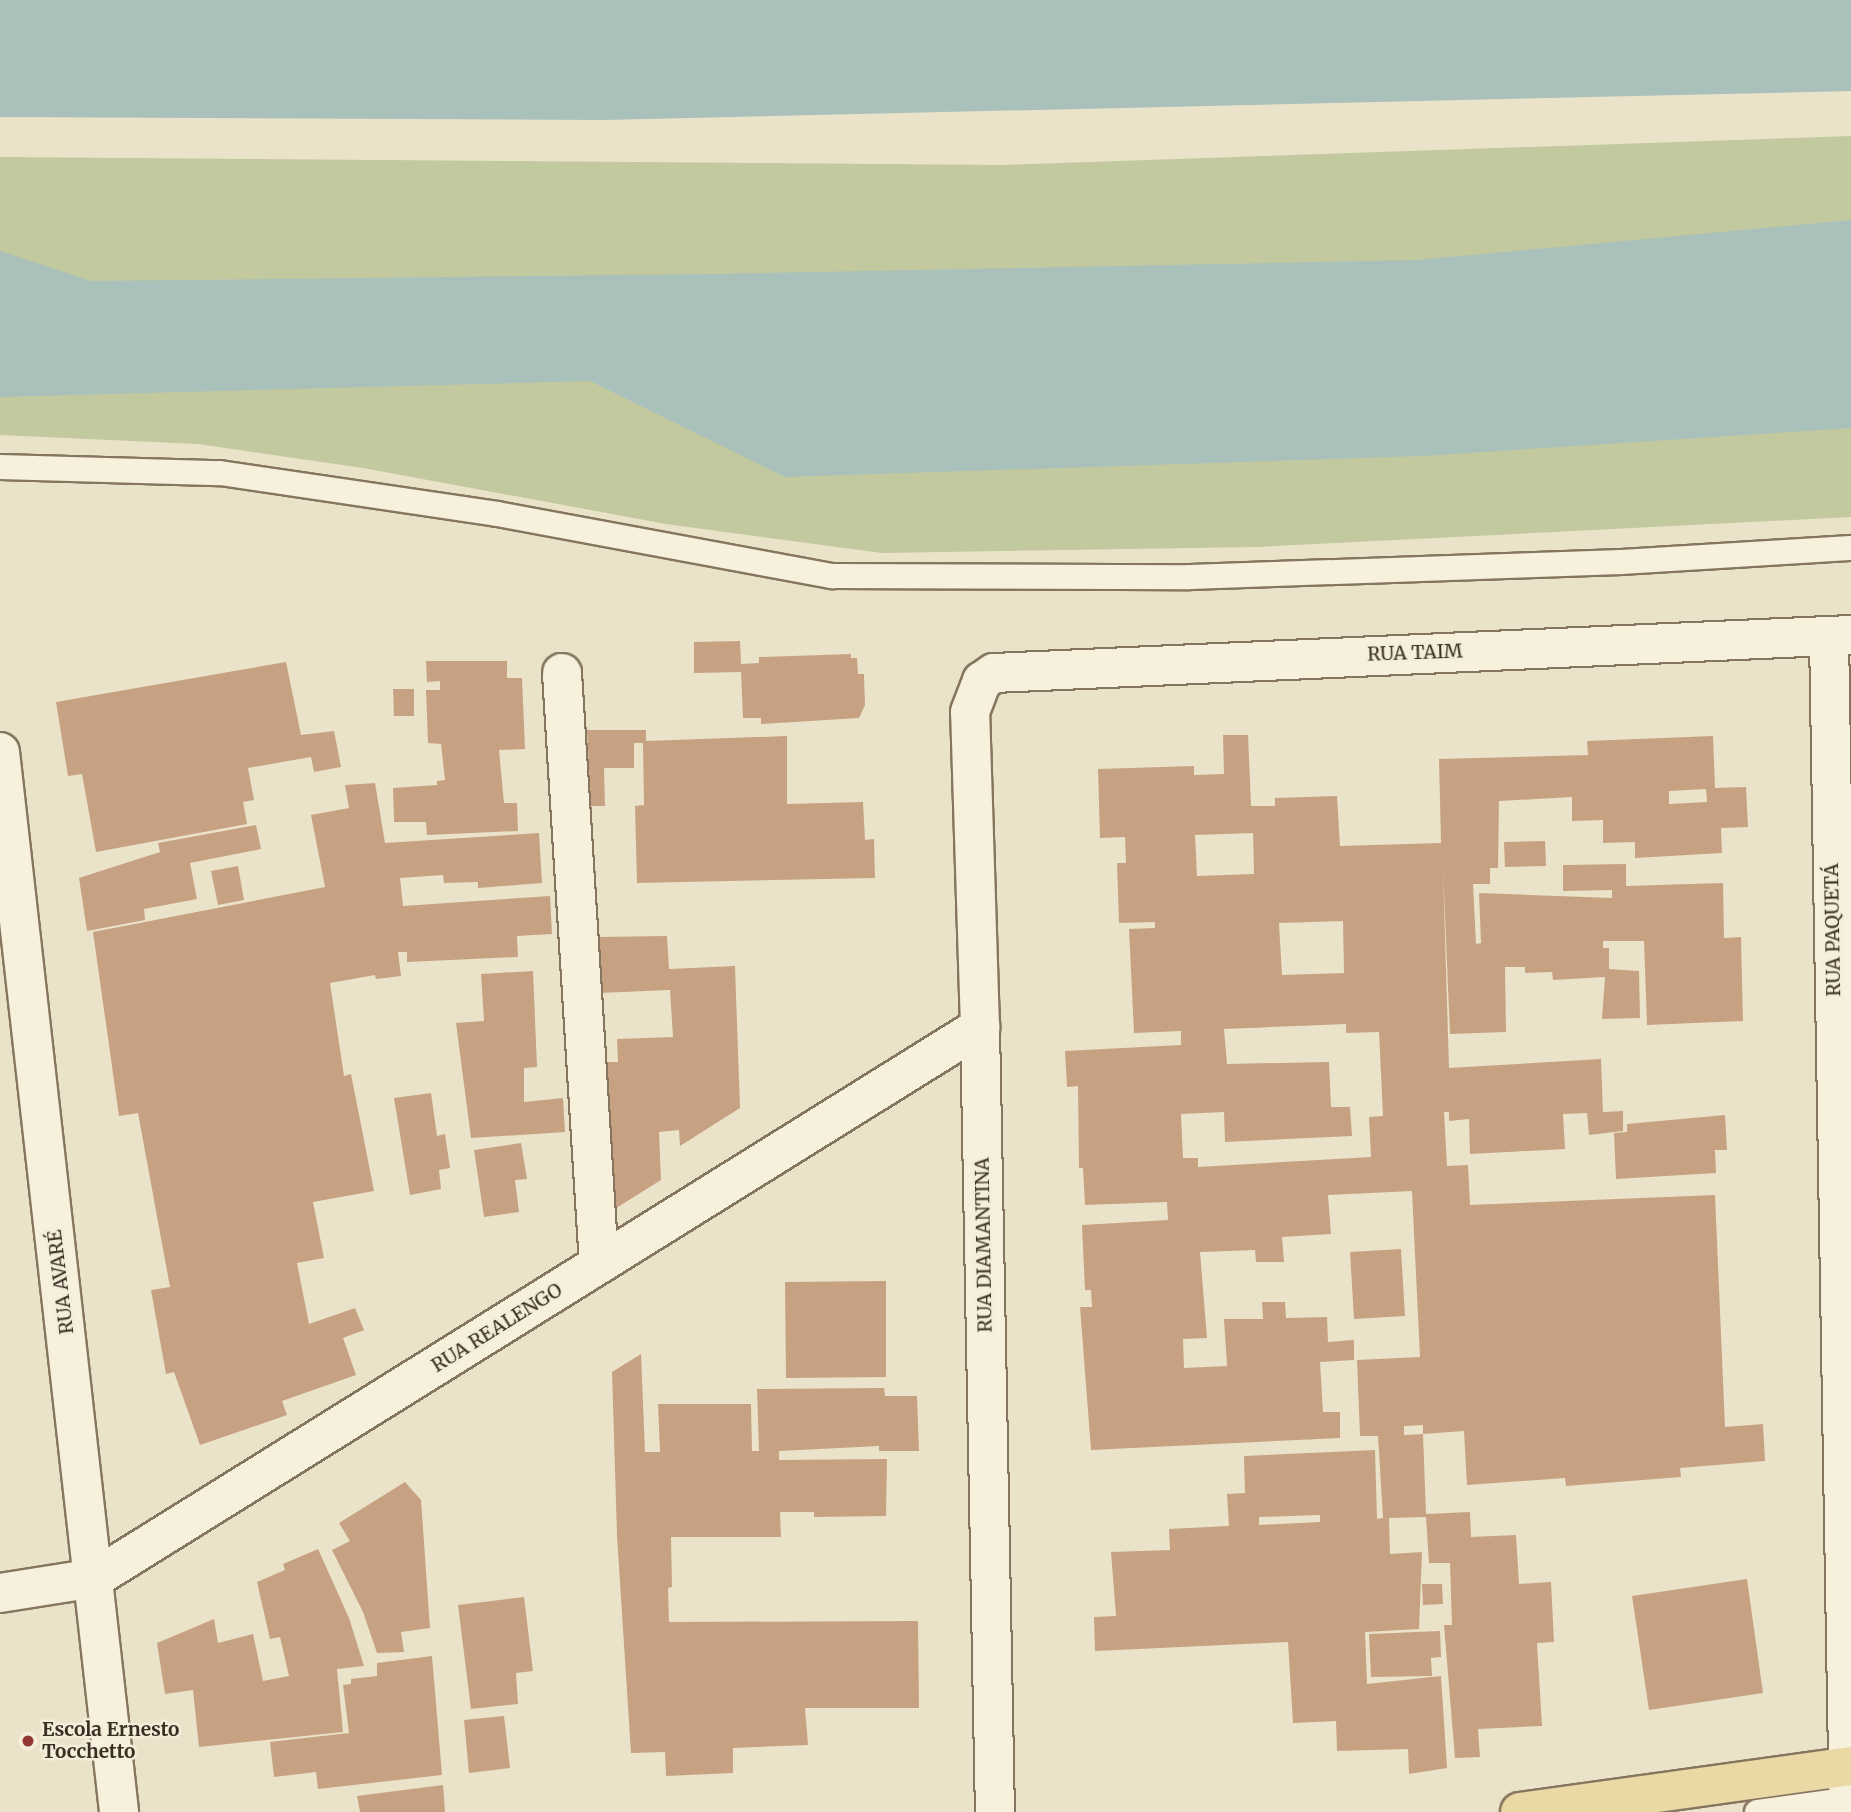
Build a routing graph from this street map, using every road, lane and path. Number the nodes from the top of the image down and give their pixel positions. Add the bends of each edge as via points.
1 (0, 467) edge
2 (1851, 548) edge
3 (1840, 636) edge
4 (562, 673) dead end
5 (982, 681) joint
6 (0, 752) edge
7 (980, 1027) junction
8 (600, 1264) junction
9 (95, 1578) junction
10 (0, 1594) edge
11 (1849, 1789) edge
12 (119, 1812) edge
13 (995, 1812) edge
14 (1520, 1812) edge
15 (1757, 1812) edge

1 - 2 lane via 220,473 497,514 832,576 1204,576 1621,562
3 - 5 street, RUA TAIM via 1010,670
3 - 11 street, RUA PAQUETÁ
4 - 8 street
5 - 7 street, RUA DIAMANTINA via 970,712
6 - 9 street, RUA AVARÉ
7 - 8 street, RUA REALENGO
7 - 13 street, RUA DIAMANTINA
8 - 9 street, RUA REALENGO
9 - 10 street, RUA REALENGO
9 - 12 street, RUA AVARÉ
11 - 14 main road
11 - 15 lane

